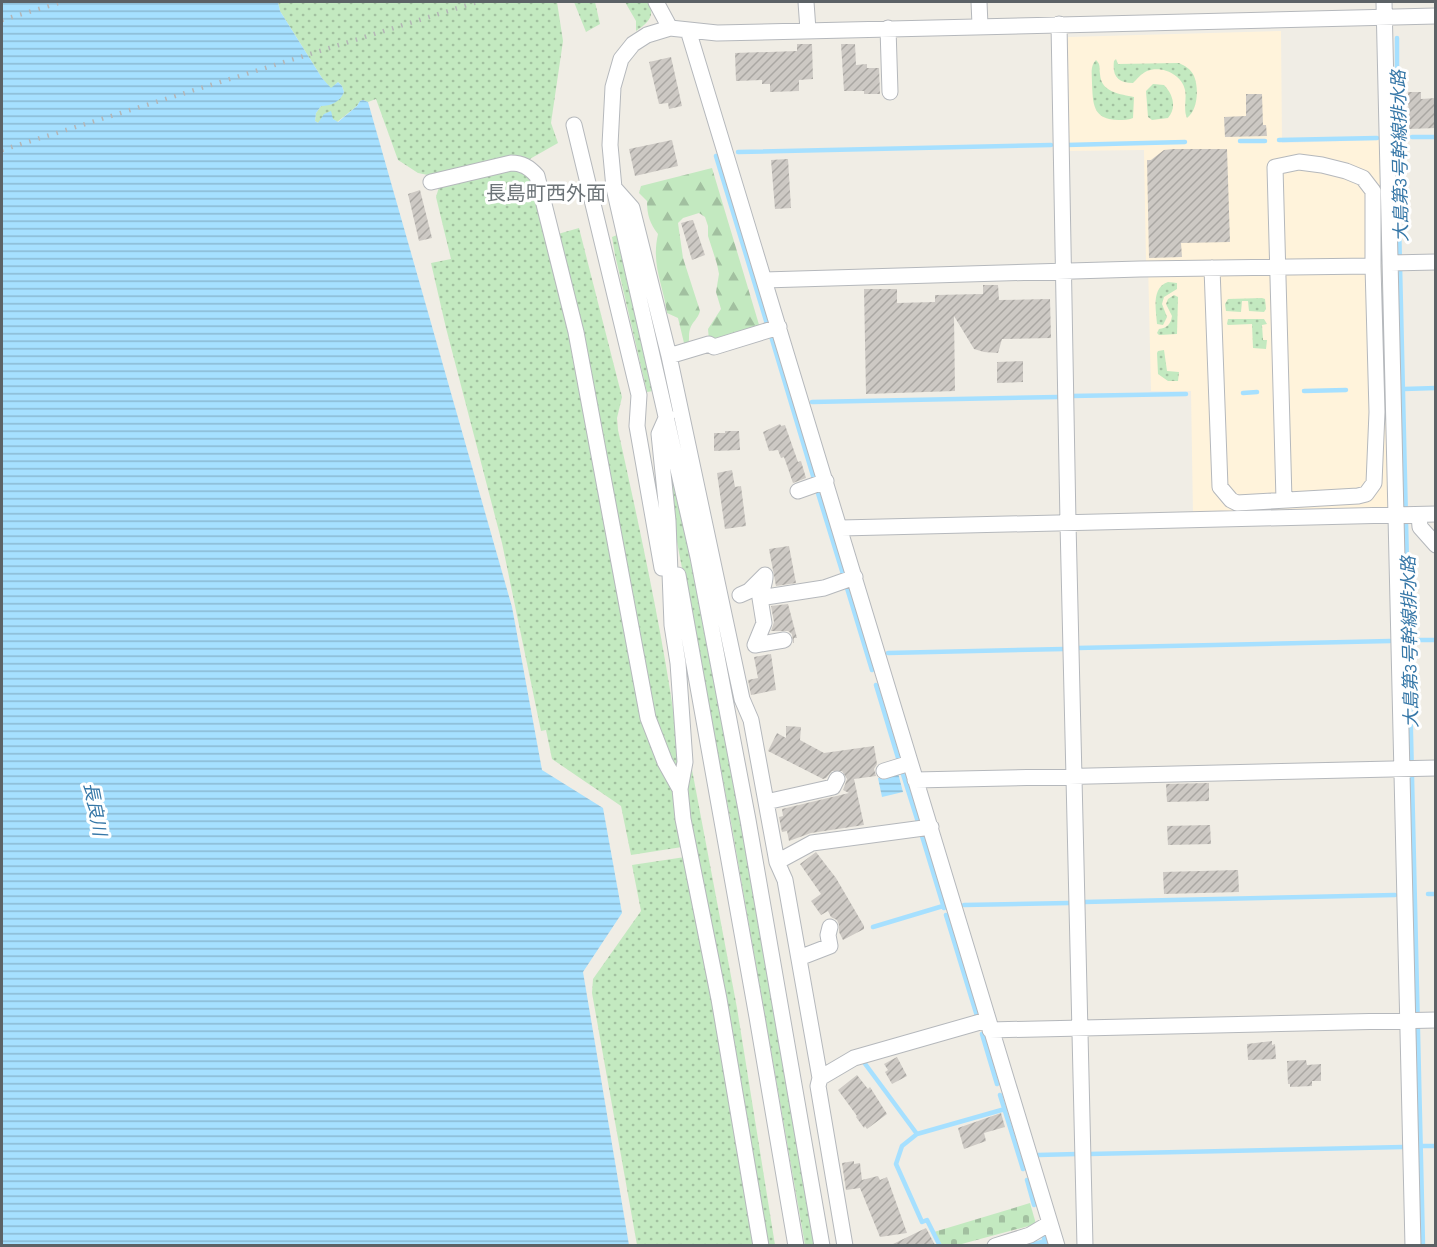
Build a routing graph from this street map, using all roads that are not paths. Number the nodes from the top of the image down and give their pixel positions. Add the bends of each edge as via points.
1 (656, 2) edge
2 (806, 2) edge
3 (979, 2) edge
4 (1384, 9) edge
5 (1436, 16) edge
6 (1059, 24) junction
7 (981, 25) junction
8 (670, 28) junction
9 (888, 28) junction
10 (688, 30) junction
11 (808, 30) junction
12 (890, 92) dead end
13 (574, 125) dead end
14 (431, 182) dead end
15 (614, 188) junction
16 (1436, 262) edge
17 (1398, 263) junction
18 (1277, 266) junction
19 (1373, 266) junction
20 (1212, 268) junction
21 (1063, 271) junction
22 (764, 280) junction
23 (778, 327) junction
24 (669, 356) junction
25 (667, 416) junction
26 (826, 481) junction
27 (798, 491) dead end
28 (1284, 500) junction
29 (1436, 514) edge
30 (1408, 515) junction
31 (668, 521) junction
32 (1068, 523) junction
33 (841, 528) junction
34 (1436, 545) edge
35 (855, 577) junction
36 (740, 595) dead end
37 (760, 598) junction
38 (672, 625) junction
39 (784, 640) dead end
40 (910, 763) junction
41 (1436, 768) edge
42 (1410, 769) junction
43 (884, 771) dead end
44 (1074, 776) junction
45 (837, 778) dead end
46 (915, 780) junction
47 (680, 789) junction
48 (766, 802) junction
49 (931, 827) junction
50 (777, 862) junction
51 (830, 927) dead end
52 (799, 958) junction
53 (1420, 1020) edge
54 (989, 1025) junction
55 (1080, 1028) junction
56 (820, 1078) junction
57 (1050, 1223) junction
58 (761, 1245) edge
59 (796, 1245) edge
60 (822, 1245) edge
61 (844, 1245) edge
62 (995, 1245) edge
63 (1057, 1245) edge
64 (1085, 1245) edge
65 (1413, 1245) edge

1 - 8 street
2 - 11 street
3 - 7 street
4 - 5 street
4 - 6 street
4 - 17 street
6 - 7 street
6 - 21 street
7 - 9 street
8 - 10 street
8 - 15 street via 647,35 621,59 613,87 610,145
9 - 11 street
9 - 12 street
10 - 11 street
10 - 22 street
13 - 38 street via 639,394 637,426
14 - 47 street via 511,163 530,168 537,176 576,332 648,718 664,762
15 - 24 street via 632,208
15 - 25 street
16 - 17 street
17 - 30 street
18 - 19 street
18 - 19 street via 1275,167 1299,162 1346,171 1363,178 1373,191
18 - 20 street
18 - 28 street
19 - 28 street via 1377,412 1374,483 1366,494 1358,496
20 - 21 street
20 - 28 street via 1220,487 1238,503
21 - 22 street
21 - 32 street
22 - 23 street
23 - 24 street
23 - 26 street
24 - 48 street
25 - 31 street via 659,434
25 - 60 street via 746,808
26 - 27 street
26 - 33 street
29 - 30 street
30 - 32 street
30 - 34 street
30 - 42 street
31 - 38 street
31 - 59 street
32 - 33 street
32 - 44 street
33 - 35 street
35 - 37 street via 824,588
35 - 40 street
36 - 37 street via 765,575
37 - 39 street via 764,623 755,645
38 - 47 street via 685,762
40 - 43 street
40 - 46 street
41 - 42 street
42 - 44 street
42 - 53 street
44 - 46 street
44 - 55 street
45 - 48 street via 833,787
46 - 49 street
47 - 58 street
48 - 50 street
49 - 50 street via 812,843
49 - 54 street
50 - 52 street
51 - 52 street via 830,946
52 - 56 street
53 - 55 street
53 - 65 street
54 - 55 street
54 - 56 street via 854,1058
54 - 57 street
55 - 64 street
56 - 61 street via 818,1086
57 - 62 street via 1030,1235
57 - 63 street

